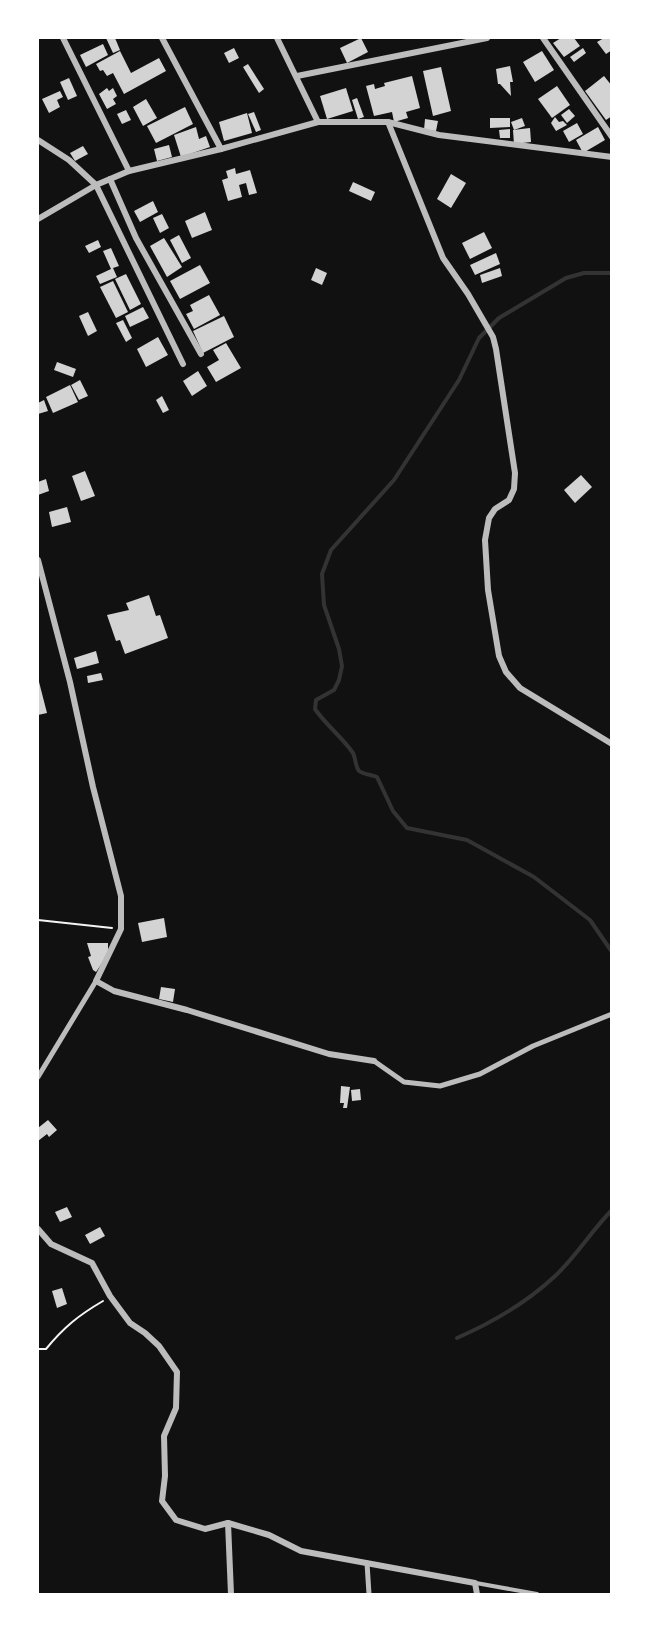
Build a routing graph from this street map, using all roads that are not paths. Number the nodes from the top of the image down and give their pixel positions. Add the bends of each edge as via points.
1 (63, 38) edge
2 (162, 38) edge
3 (277, 38) edge
4 (487, 38) edge
5 (543, 38) edge
6 (297, 76) junction
7 (318, 122) junction
8 (388, 122) junction
9 (612, 137) edge
10 (38, 140) edge
11 (221, 148) junction
12 (612, 157) edge
13 (129, 171) junction
14 (110, 179) junction
15 (96, 185) junction
16 (38, 219) edge
17 (136, 238) junction
18 (125, 244) junction
19 (201, 354) dead end
20 (183, 364) dead end
21 (38, 560) edge
22 (612, 744) edge
23 (96, 981) junction
24 (612, 1014) edge
25 (374, 1061) joint
26 (38, 1077) edge
27 (38, 1229) edge
28 (228, 1523) junction
29 (367, 1563) junction
30 (475, 1582) junction
31 (231, 1594) edge
32 (369, 1594) edge
33 (477, 1594) edge
34 (537, 1594) edge

1 - 13 street
2 - 11 street
3 - 6 street
4 - 6 street
5 - 9 street
6 - 7 street
7 - 8 street
7 - 11 street
8 - 12 street via 439,135
8 - 22 street via 443,258 468,294 496,349 515,473 514,489 509,500 489,518 485,540 488,590 499,656 520,688
10 - 15 street via 69,160
11 - 13 street
13 - 14 street
14 - 15 street
14 - 17 street
15 - 16 street
15 - 18 street
17 - 18 street
17 - 19 street
18 - 20 street
21 - 23 street via 121,896 121,929
23 - 25 street via 114,991 329,1054
23 - 26 street
24 - 25 street via 533,1046 480,1074 440,1086 404,1082
27 - 28 street via 51,1244 92,1263 130,1323 159,1346 177,1372 176,1408 164,1436 162,1501 176,1520 205,1529
28 - 29 street via 269,1535 301,1551
28 - 31 street
29 - 30 street
29 - 32 street
30 - 33 street
30 - 34 lane

